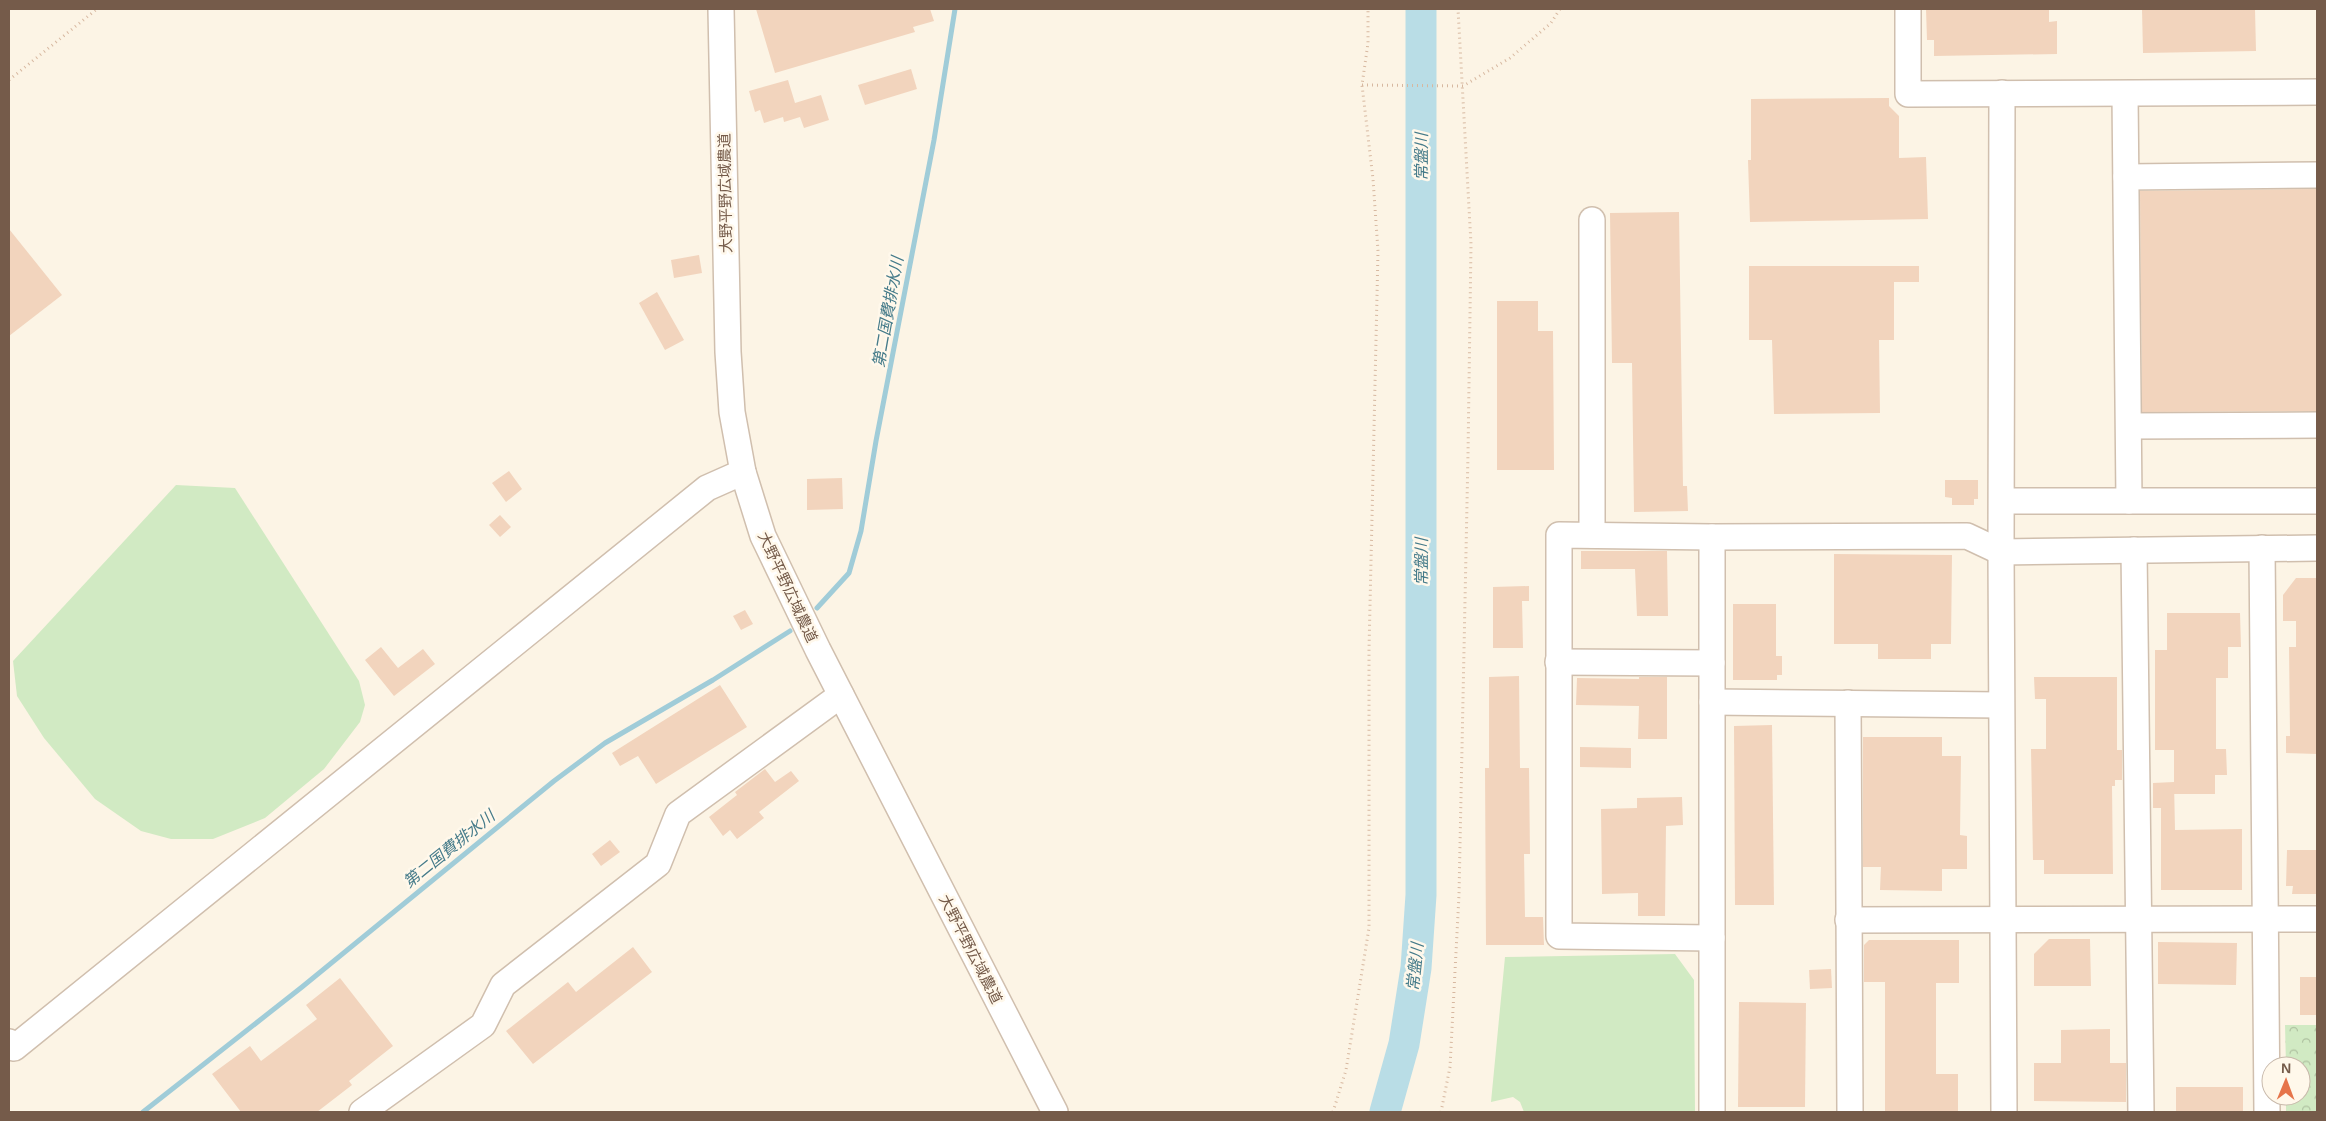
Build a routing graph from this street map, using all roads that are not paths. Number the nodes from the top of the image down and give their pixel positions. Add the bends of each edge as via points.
1 (721, 9) edge
2 (1908, 9) edge
3 (2317, 92) edge
4 (2002, 93) junction
5 (2125, 94) junction
6 (2317, 175) edge
7 (2126, 177) junction
8 (1592, 220) dead end
9 (2317, 425) edge
10 (2130, 426) junction
11 (743, 472) junction
12 (2002, 501) junction
13 (2129, 501) junction
14 (2317, 501) edge
15 (1592, 535) junction
16 (1712, 537) junction
17 (2262, 548) junction
18 (2317, 548) edge
19 (2134, 550) junction
20 (2001, 552) junction
21 (1558, 662) junction
22 (1712, 663) junction
23 (841, 695) junction
24 (1712, 702) junction
25 (1848, 703) junction
26 (2001, 705) junction
27 (2317, 919) edge
28 (1848, 920) junction
29 (2003, 920) junction
30 (2140, 920) junction
31 (2266, 920) junction
32 (1712, 938) junction
33 (9, 1042) edge
34 (362, 1112) edge
35 (1055, 1112) edge
36 (1712, 1112) edge
37 (1850, 1112) edge
38 (2004, 1112) edge
39 (2141, 1112) edge
40 (2267, 1112) edge

1 - 11 street, 大野平野広域農道 via 728,352 732,412
2 - 4 street via 1908,94
3 - 5 street
4 - 5 street
4 - 12 street
5 - 7 street
6 - 7 street
7 - 10 street
8 - 15 street
9 - 10 street
10 - 13 street
11 - 23 street, 大野平野広域農道 via 763,536
11 - 33 street via 707,488 22,1042 14,1048
12 - 13 street
12 - 20 street
13 - 14 street
15 - 16 street
15 - 21 street via 1559,535
16 - 20 street via 1967,536
16 - 22 street
17 - 18 street
17 - 19 street
17 - 31 street
19 - 20 street
19 - 30 street
20 - 26 street
21 - 22 street
21 - 32 street via 1559,936
22 - 24 street
23 - 34 street via 678,814 658,864 503,985 483,1025
23 - 35 street, 大野平野広域農道
24 - 25 street
24 - 32 street
25 - 26 street
25 - 28 street
26 - 29 street
27 - 31 street
28 - 29 street
28 - 37 street
29 - 30 street
29 - 38 street
30 - 31 street
30 - 39 street
31 - 40 street
32 - 36 street

